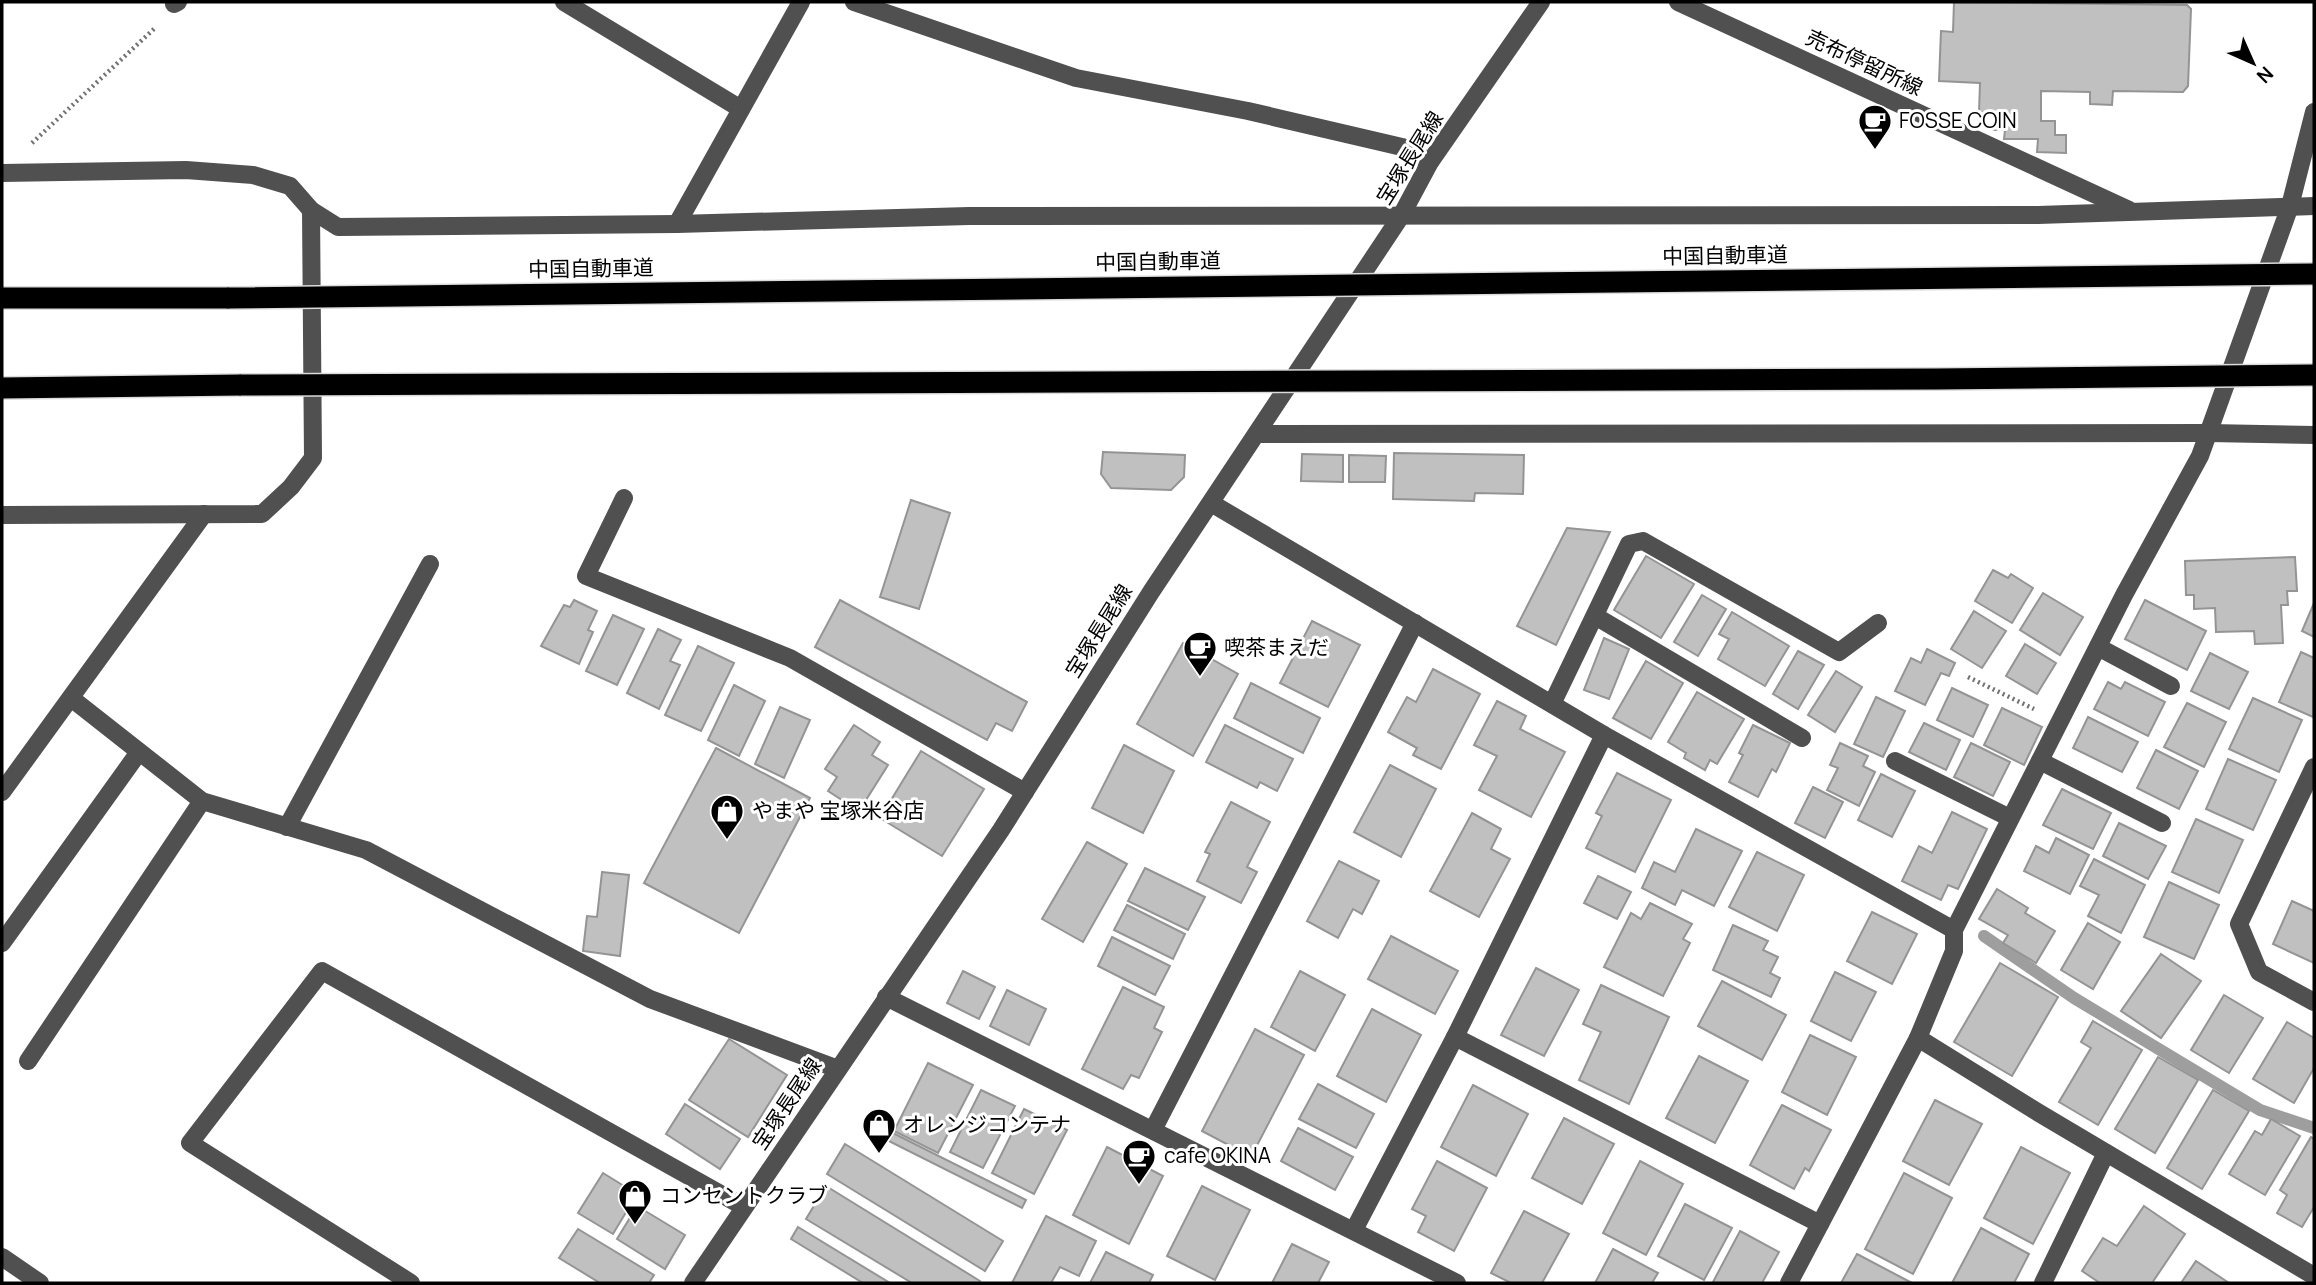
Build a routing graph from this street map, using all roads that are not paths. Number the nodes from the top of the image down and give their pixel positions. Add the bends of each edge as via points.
1 (564, 2) edge
2 (801, 2) edge
3 (855, 2) edge
4 (1541, 2) edge
5 (1678, 2) edge
6 (741, 109) junction
7 (2314, 112) edge
8 (1430, 162) junction
9 (8, 173) edge
10 (2290, 206) junction
11 (2314, 206) edge
12 (311, 210) junction
13 (2132, 212) junction
14 (1401, 216) junction
15 (677, 224) junction
16 (2314, 274) edge
17 (2, 298) edge
18 (2314, 375) edge
19 (2, 388) edge
20 (2209, 433) junction
21 (1257, 434) junction
22 (2314, 435) edge
23 (624, 498) dead end
24 (1211, 503) junction
25 (204, 514) junction
26 (2, 515) edge
27 (430, 564) dead end
28 (1595, 616) junction
29 (1415, 622) junction
30 (1878, 623) dead end
31 (2098, 647) junction
32 (2171, 686) dead end
33 (71, 698) junction
34 (1552, 704) junction
35 (1604, 735) junction
36 (1802, 738) dead end
37 (139, 752) junction
38 (1895, 761) dead end
39 (2040, 761) junction
40 (2314, 767) edge
41 (2, 792) edge
42 (1025, 792) junction
43 (202, 801) junction
44 (2010, 818) junction
45 (2162, 823) dead end
46 (287, 827) junction
47 (1954, 930) junction
48 (2, 943) edge
49 (887, 997) junction
50 (2314, 1002) edge
51 (1454, 1037) junction
52 (1918, 1038) junction
53 (28, 1061) dead end
54 (838, 1069) junction
55 (1153, 1130) junction
56 (2106, 1153) junction
57 (744, 1207) junction
58 (1820, 1224) junction
59 (1354, 1230) junction
60 (2, 1257) edge
61 (2314, 1276) edge
62 (40, 1283) edge
63 (411, 1283) edge
64 (692, 1283) edge
65 (1457, 1283) edge
66 (1789, 1283) edge
67 (2043, 1283) edge

1 - 6 street
2 - 6 street
3 - 8 street via 1076,78 1402,147
4 - 8 street, 宝塚長尾線
5 - 13 street, 売布停留所線
6 - 15 street
7 - 10 street
8 - 14 street, 宝塚長尾線
9 - 12 street via 186,170 253,175 290,187
10 - 11 street, 売布停留所線
10 - 13 street, 売布停留所線
10 - 20 street
12 - 15 street via 338,227
12 - 25 street via 313,458 262,514
13 - 14 street
14 - 15 street via 969,216
14 - 21 street, 宝塚長尾線
16 - 17 highway, 中国自動車道, bridge
18 - 19 highway, bridge
20 - 21 street
20 - 22 street
20 - 31 street
21 - 24 street, 宝塚長尾線
23 - 42 street via 586,576 790,658
24 - 29 street
24 - 42 street, 宝塚長尾線
25 - 26 street
25 - 33 street
27 - 46 street
28 - 30 street via 1629,544 1643,541 1839,652
28 - 34 street
28 - 36 street
29 - 34 street
29 - 55 street
31 - 32 street
31 - 39 street
33 - 37 street
33 - 41 street
34 - 35 street
35 - 47 street
35 - 51 street
37 - 43 street
37 - 48 street
38 - 44 street
39 - 44 street
39 - 45 street
40 - 50 street via 2239,924 2259,972
42 - 49 street, 宝塚長尾線
43 - 46 street
43 - 53 street
44 - 47 street
46 - 54 street via 366,850 650,999
47 - 52 street via 1954,951
49 - 54 street, 宝塚長尾線
49 - 55 street
51 - 58 street
51 - 59 street
52 - 56 street
52 - 58 street
54 - 57 street, 宝塚長尾線
55 - 59 street
56 - 61 street
56 - 67 street
57 - 63 street via 322,971 190,1143
57 - 64 street, 宝塚長尾線
58 - 66 street
59 - 65 street
60 - 62 street

